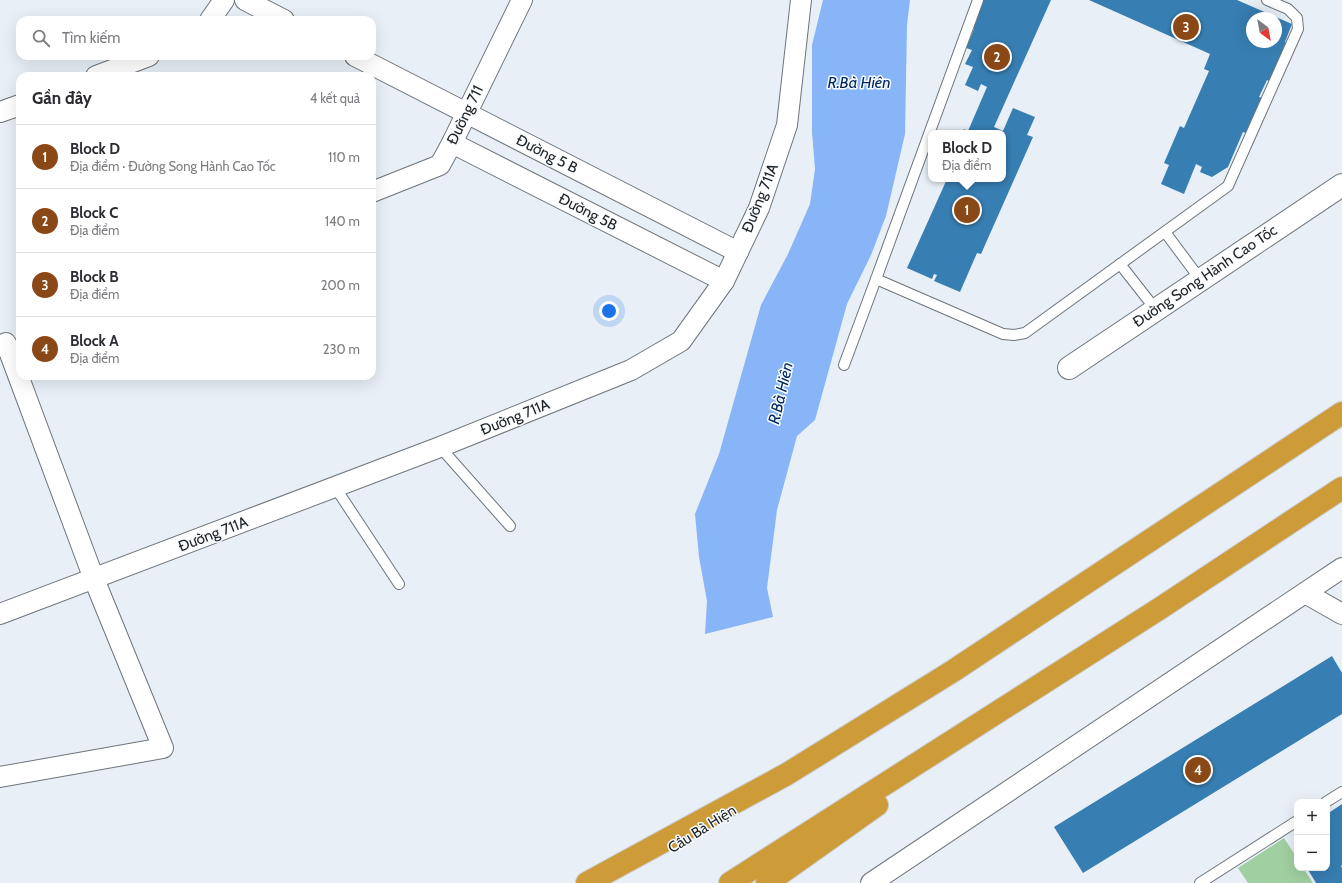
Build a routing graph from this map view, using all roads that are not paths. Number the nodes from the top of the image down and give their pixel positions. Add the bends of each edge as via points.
1 (224, 0) edge
2 (245, 0) edge
3 (522, 0) edge
4 (801, 0) edge
5 (978, 0) edge
6 (1267, 0) edge
7 (213, 16) edge
8 (276, 16) edge
9 (138, 60) edge
10 (363, 60) edge
11 (107, 72) edge
12 (16, 106) edge
13 (0, 112) edge
14 (466, 112) junction
15 (930, 130) edge
16 (928, 137) edge
17 (452, 143) junction
18 (1342, 185) edge
19 (376, 190) edge
20 (1165, 232) junction
21 (738, 252) junction
22 (1120, 264) junction
23 (876, 279) junction
24 (1200, 279) junction
25 (724, 281) junction
26 (1156, 310) junction
27 (9, 342) edge
28 (16, 362) edge
29 (844, 365) dead end
30 (1069, 368) dead end
31 (23, 380) edge
32 (1342, 413) edge
33 (440, 447) junction
34 (335, 487) junction
35 (1342, 488) edge
36 (510, 526) dead end
37 (1342, 568) edge
38 (94, 579) junction
39 (399, 584) dead end
40 (1305, 593) junction
41 (1159, 609) junction
42 (0, 614) edge
43 (1342, 614) edge
44 (787, 774) junction
45 (0, 777) edge
46 (1342, 792) edge
47 (1330, 800) edge
48 (1294, 823) edge
49 (770, 881) edge
50 (587, 883) edge
51 (617, 883) edge
52 (730, 883) edge
53 (871, 883) edge
54 (1200, 883) edge

1 - 7 street
2 - 8 street
3 - 14 street, Đường 711
4 - 21 street, Đường 711A via 787,125 759,208
5 - 15 lane
6 - 20 lane via 1288,9 1297,18 1298,29 1228,186
9 - 11 street
10 - 14 street, Đường 5 B
12 - 13 street
14 - 17 street, Đường 711
14 - 21 street, Đường 5 B
16 - 23 lane
17 - 19 street, Đường 711 via 440,164
17 - 25 street, Đường 5B
18 - 24 main road, Đường Song Hành Cao Tốc
20 - 22 lane
20 - 24 lane
21 - 25 street, Đường 711A
22 - 23 lane via 1025,333 1014,335 1003,334
22 - 26 lane
23 - 29 lane
24 - 26 main road, Đường Song Hành Cao Tốc
25 - 33 street, Đường 711A via 681,341 631,370
26 - 30 main road, Đường Song Hành Cao Tốc
27 - 28 street
31 - 38 street
32 - 44 highway via 959,666
33 - 34 street, Đường 711A
33 - 36 lane
34 - 38 street, Đường 711A
34 - 39 lane
35 - 41 highway
37 - 40 street
38 - 42 street, Đường 711A
38 - 45 street via 163,748
40 - 43 street
40 - 53 street
41 - 49 highway
41 - 52 highway
44 - 50 highway
44 - 51 highway, Cầu Bà Hiện
46 - 47 lane
48 - 54 lane

